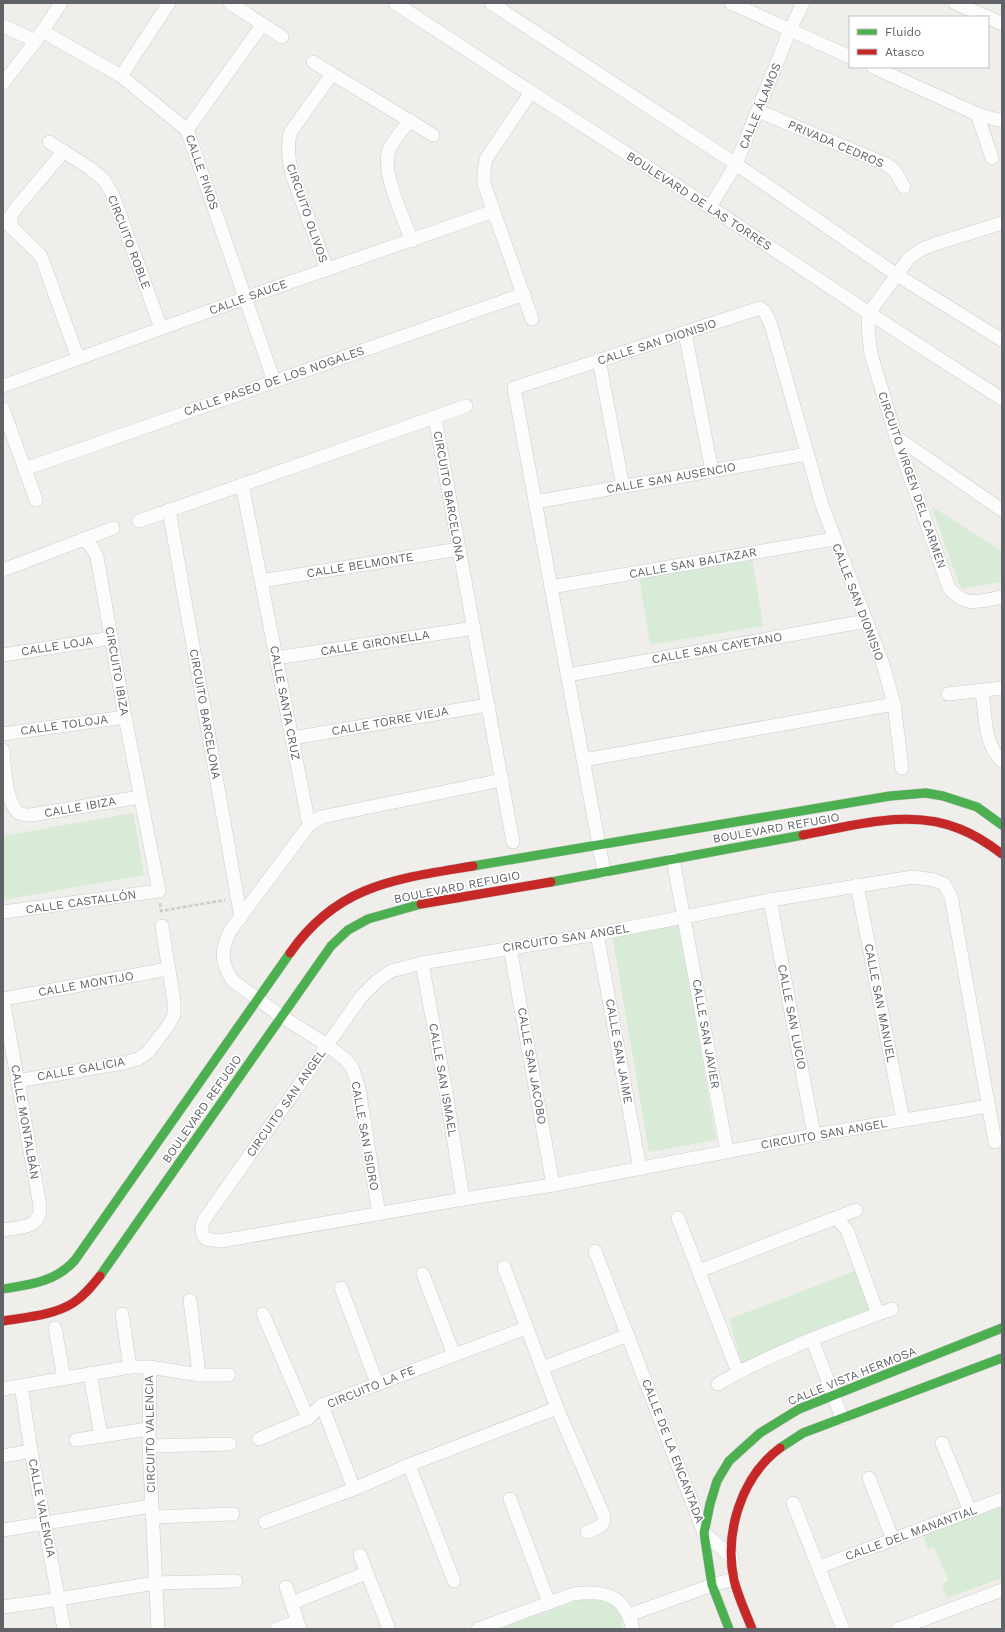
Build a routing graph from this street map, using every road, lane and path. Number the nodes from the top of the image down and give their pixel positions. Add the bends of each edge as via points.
1 (60, 3) edge
2 (169, 3) edge
3 (230, 3) edge
4 (395, 3) edge
5 (491, 3) edge
6 (731, 3) edge
7 (803, 3) edge
8 (955, 3) edge
9 (986, 16) edge
10 (989, 18) edge
11 (1002, 24) edge
12 (262, 25) junction
13 (3, 26) edge
14 (790, 30) junction
15 (39, 36) junction
16 (282, 37) dead end
17 (849, 56) edge
18 (313, 62) dead end
19 (875, 68) edge
20 (332, 74) junction
21 (121, 76) junction
22 (3, 83) edge
23 (531, 92) junction
24 (758, 111) junction
25 (978, 114) junction
26 (410, 120) junction
27 (1002, 120) edge
28 (187, 130) junction
29 (432, 135) dead end
30 (50, 142) dead end
31 (64, 151) junction
32 (992, 158) dead end
33 (736, 164) junction
34 (904, 187) dead end
35 (710, 206) junction
36 (494, 211) junction
37 (7, 222) edge
38 (1001, 224) edge
39 (412, 240) junction
40 (327, 269) junction
41 (897, 275) junction
42 (524, 294) junction
43 (246, 298) junction
44 (869, 313) junction
45 (532, 319) dead end
46 (161, 328) junction
47 (685, 333) junction
48 (1002, 340) edge
49 (78, 358) junction
50 (599, 360) junction
51 (274, 381) junction
52 (3, 386) edge
53 (1002, 399) edge
54 (466, 406) dead end
55 (3, 409) edge
56 (435, 418) junction
57 (896, 437) junction
58 (807, 454) junction
59 (25, 469) junction
60 (712, 471) junction
61 (242, 484) junction
62 (623, 487) junction
63 (36, 500) dead end
64 (535, 502) junction
65 (169, 510) junction
66 (1002, 510) edge
67 (139, 521) dead end
68 (113, 528) dead end
69 (83, 539) junction
70 (834, 539) junction
71 (459, 549) junction
72 (3, 570) edge
73 (261, 581) junction
74 (551, 587) junction
75 (1002, 597) edge
76 (866, 621) junction
77 (474, 628) junction
78 (112, 638) junction
79 (3, 655) edge
80 (276, 658) junction
81 (568, 675) junction
82 (1002, 688) edge
83 (982, 691) junction
84 (948, 694) dead end
85 (894, 704) junction
86 (488, 705) junction
87 (125, 716) junction
88 (3, 734) edge
89 (292, 738) junction
90 (3, 750) edge
91 (584, 760) junction
92 (1002, 761) edge
93 (902, 768) dead end
94 (502, 780) junction
95 (140, 797) junction
96 (309, 825) junction
97 (1002, 825) edge
98 (513, 842) dead end
99 (600, 846) junction
100 (1002, 854) edge
101 (673, 859) junction
102 (604, 872) junction
103 (857, 885) junction
104 (159, 891) junction
105 (237, 898) junction
106 (770, 900) junction
107 (3, 912) edge
108 (685, 917) junction
109 (241, 918) junction
110 (162, 926) dead end
111 (597, 934) junction
112 (510, 948) junction
113 (422, 963) junction
114 (168, 969) junction
115 (3, 999) edge
116 (258, 1000) junction
117 (281, 1016) junction
118 (327, 1045) junction
119 (17, 1081) junction
120 (989, 1106) junction
121 (902, 1120) junction
122 (814, 1135) junction
123 (995, 1142) dead end
124 (727, 1151) junction
125 (640, 1169) junction
126 (553, 1185) junction
127 (463, 1199) junction
128 (856, 1210) dead end
129 (379, 1214) junction
130 (678, 1218) dead end
131 (837, 1219) junction
132 (3, 1230) edge
133 (595, 1251) dead end
134 (504, 1267) dead end
135 (699, 1271) junction
136 (423, 1274) dead end
137 (341, 1288) dead end
138 (3, 1289) edge
139 (190, 1300) dead end
140 (892, 1309) dead end
141 (122, 1314) dead end
142 (263, 1314) dead end
143 (878, 1314) junction
144 (3, 1321) edge
145 (55, 1328) dead end
146 (526, 1328) junction
147 (1002, 1328) edge
148 (628, 1335) junction
149 (812, 1340) junction
150 (454, 1355) junction
151 (1002, 1358) edge
152 (130, 1367) junction
153 (150, 1367) junction
154 (542, 1368) junction
155 (740, 1371) junction
156 (90, 1374) junction
157 (199, 1375) junction
158 (229, 1375) dead end
159 (64, 1378) junction
160 (377, 1383) junction
161 (718, 1384) dead end
162 (20, 1386) junction
163 (3, 1389) edge
164 (833, 1395) junction
165 (322, 1405) junction
166 (557, 1408) junction
167 (308, 1418) junction
168 (842, 1418) junction
169 (148, 1429) junction
170 (101, 1436) junction
171 (259, 1439) dead end
172 (76, 1440) dead end
173 (942, 1443) dead end
174 (230, 1444) dead end
175 (149, 1446) junction
176 (31, 1451) junction
177 (3, 1456) edge
178 (409, 1465) junction
179 (869, 1478) dead end
180 (354, 1488) junction
181 (510, 1499) dead end
182 (1002, 1499) edge
183 (793, 1503) dead end
184 (152, 1511) junction
185 (970, 1511) junction
186 (233, 1514) dead end
187 (265, 1522) dead end
188 (45, 1523) junction
189 (3, 1530) edge
190 (587, 1532) dead end
191 (704, 1533) junction
192 (892, 1540) junction
193 (360, 1555) dead end
194 (732, 1557) junction
195 (819, 1567) junction
196 (366, 1573) junction
197 (734, 1580) junction
198 (236, 1581) dead end
199 (454, 1581) dead end
200 (155, 1583) junction
201 (712, 1585) junction
202 (286, 1587) dead end
203 (1001, 1594) edge
204 (59, 1600) junction
205 (292, 1603) junction
206 (549, 1603) junction
207 (3, 1607) edge
208 (629, 1615) junction
209 (926, 1624) edge
210 (299, 1626) edge
211 (64, 1629) edge
212 (158, 1629) edge
213 (277, 1629) edge
214 (388, 1629) edge
215 (478, 1629) edge
216 (633, 1629) edge
217 (729, 1629) edge
218 (752, 1629) edge
219 (843, 1629) edge
220 (898, 1629) edge

1 - 15 street
2 - 21 street
3 - 12 street
4 - 23 street, BOULEVARD DE LAS TORRES
5 - 33 street
6 - 14 street
7 - 14 street, CALLE ÁLAMOS
8 - 9 street
10 - 11 street
12 - 16 street
12 - 28 street
13 - 15 street, CALLE PINOS
14 - 17 street
14 - 24 street, CALLE ÁLAMOS
15 - 21 street, CALLE PINOS
15 - 22 street
18 - 20 street
19 - 25 street
20 - 26 street
20 - 40 street, CIRCUITO OLIVOS via 290,133 288,144 292,174
21 - 28 street, CALLE PINOS
23 - 35 street, BOULEVARD DE LAS TORRES
23 - 36 street via 486,159 484,184
24 - 33 street, CALLE ÁLAMOS
24 - 34 street, PRIVADA CEDROS via 886,164 896,171
25 - 27 street
25 - 32 street
26 - 29 street
26 - 39 street via 390,149 386,160 388,173
28 - 43 street, CALLE PINOS
30 - 31 street, CIRCUITO ROBLE
31 - 37 street
31 - 46 street, CIRCUITO ROBLE via 104,180 113,195
33 - 35 street, CALLE ÁLAMOS
33 - 41 street
35 - 44 street, BOULEVARD DE LAS TORRES
36 - 39 street, CALLE SAUCE
36 - 42 street
37 - 49 street via 41,256
38 - 41 street via 922,249 909,258
39 - 40 street, CALLE SAUCE
40 - 43 street, CALLE SAUCE
41 - 44 street
41 - 48 street
42 - 45 street
42 - 51 street, CALLE PASEO DE LOS NOGALES
43 - 46 street, CALLE SAUCE
43 - 51 street, CALLE PINOS
44 - 53 street, BOULEVARD DE LAS TORRES
44 - 57 street, CIRCUITO VIRGEN DEL CARMEN via 868,330 872,354
46 - 49 street, CALLE SAUCE
47 - 50 street, CALLE SAN DIONISIO
47 - 58 street, CALLE SAN DIONISIO via 760,308 765,312 771,325
47 - 60 street
49 - 52 street, CALLE SAUCE
50 - 62 street
50 - 64 street, CALLE SAN DIONISIO via 514,388
51 - 59 street, CALLE PASEO DE LOS NOGALES
54 - 56 street
55 - 59 street
56 - 61 street, CIRCUITO BARCELONA
56 - 71 street, CIRCUITO BARCELONA
57 - 66 street
57 - 75 street, CIRCUITO VIRGEN DEL CARMEN via 949,588 955,596 967,602
58 - 60 street, CALLE SAN AUSENCIO
58 - 70 street, CALLE SAN DIONISIO
59 - 63 street
60 - 62 street, CALLE SAN AUSENCIO
61 - 65 street, CIRCUITO BARCELONA
61 - 73 street
62 - 64 street, CALLE SAN AUSENCIO
64 - 74 street, CALLE SAN DIONISIO
65 - 67 street, CIRCUITO BARCELONA
65 - 105 street, CIRCUITO BARCELONA
68 - 69 street
69 - 72 street
69 - 78 street, CIRCUITO IBIZA via 92,547 97,557
70 - 74 street, CALLE SAN BALTAZAR
70 - 76 street, CALLE SAN DIONISIO
71 - 73 street, CALLE BELMONTE
71 - 77 street, CIRCUITO BARCELONA
73 - 80 street, CALLE SANTA CRUZ
74 - 81 street, CALLE SAN DIONISIO
76 - 81 street, CALLE SAN CAYETANO
76 - 85 street, CALLE SAN DIONISIO via 883,664
77 - 80 street, CALLE GIRONELLA
77 - 86 street, CIRCUITO BARCELONA
78 - 79 street, CALLE LOJA
78 - 87 street, CIRCUITO IBIZA
80 - 89 street, CALLE SANTA CRUZ
81 - 91 street, CALLE SAN DIONISIO
82 - 83 street
83 - 84 street
83 - 92 street via 989,739 994,752
85 - 91 street
85 - 93 street, CALLE SAN DIONISIO
86 - 89 street, CALLE TORRE VIEJA
86 - 94 street, CIRCUITO BARCELONA
87 - 88 street, CALLE TOLOJA
87 - 95 street, CIRCUITO IBIZA
89 - 96 street, CALLE SANTA CRUZ
90 - 95 street, CALLE IBIZA via 9,793 13,807 21,814 32,816
91 - 99 street, CALLE SAN DIONISIO
94 - 96 street via 339,812 321,817
94 - 98 street, CIRCUITO BARCELONA
95 - 104 street, CIRCUITO IBIZA
96 - 109 street
97 - 99 street, BOULEVARD REFUGIO via 977,807 926,793 890,796
99 - 102 street, CALLE SAN DIONISIO
99 - 116 street, BOULEVARD REFUGIO via 422,875 363,891 337,904 316,920 298,941
100 - 101 street, BOULEVARD REFUGIO via 972,833 933,817 881,821
101 - 102 street, BOULEVARD REFUGIO
101 - 108 street, CALLE SAN JAVIER
102 - 117 street, BOULEVARD REFUGIO via 424,903 368,919 348,930 331,946
103 - 106 street, CIRCUITO SAN ANGEL
103 - 120 street, CIRCUITO SAN ANGEL via 913,877 944,884 951,896
103 - 121 street, CALLE SAN MANUEL
104 - 105 path via 161,911
104 - 107 street, CALLE CASTALLÓN
105 - 109 street, CIRCUITO BARCELONA
106 - 108 street, CIRCUITO SAN ANGEL
106 - 122 street, CALLE SAN LUCIO
108 - 111 street, CIRCUITO SAN ANGEL
108 - 124 street, CALLE SAN JAVIER
109 - 116 street via 224,943 224,964 233,981
110 - 114 street, CALLE GALICIA
111 - 112 street, CIRCUITO SAN ANGEL
111 - 125 street, CALLE SAN JAIME
112 - 113 street, CIRCUITO SAN ANGEL
112 - 126 street, CALLE SAN JACOBO
113 - 118 street, CIRCUITO SAN ANGEL via 392,971 377,981 361,997
113 - 127 street, CALLE SAN ISMAEL
114 - 115 street, CALLE MONTIJO
114 - 119 street, CALLE GALICIA via 174,1016 148,1052 138,1059 123,1063
115 - 119 street, CALLE MONTALBÁN
116 - 117 street
116 - 138 street, BOULEVARD REFUGIO via 84,1249 66,1269 54,1277 39,1283
117 - 118 street
117 - 144 street, BOULEVARD REFUGIO via 97,1280 74,1303 41,1314
118 - 129 street, CALLE SAN ISIDRO via 345,1058 356,1077
118 - 129 street, CIRCUITO SAN ANGEL via 204,1220 202,1233 206,1240 221,1241
119 - 132 street, CALLE MONTALBÁN via 41,1214 38,1221 31,1225
120 - 121 street, CIRCUITO SAN ANGEL
120 - 123 street, CIRCUITO SAN ANGEL
121 - 122 street, CIRCUITO SAN ANGEL
122 - 124 street, CIRCUITO SAN ANGEL
124 - 125 street, CIRCUITO SAN ANGEL
125 - 126 street, CIRCUITO SAN ANGEL
126 - 127 street, CIRCUITO SAN ANGEL
127 - 129 street, CIRCUITO SAN ANGEL
128 - 131 street
130 - 135 street
131 - 135 street
131 - 143 street via 847,1230
133 - 148 street, CALLE DE LA ENCANTADA
134 - 146 street
135 - 155 street via 735,1365
136 - 150 street
137 - 160 street
139 - 157 street
140 - 143 street
141 - 152 street
142 - 167 street
143 - 149 street
145 - 159 street
146 - 150 street, CIRCUITO LA FE
146 - 154 street
147 - 164 street, CALLE VISTA HERMOSA
148 - 154 street
148 - 191 street, CALLE DE LA ENCANTADA
149 - 155 street
149 - 164 street
150 - 160 street, CIRCUITO LA FE
151 - 168 street
152 - 153 street, CIRCUITO VALENCIA
152 - 156 street, CIRCUITO VALENCIA
153 - 157 street
153 - 169 street, CIRCUITO VALENCIA
154 - 166 street
155 - 161 street
156 - 159 street, CIRCUITO VALENCIA
156 - 170 street
157 - 158 street
159 - 162 street, CIRCUITO VALENCIA
160 - 165 street, CIRCUITO LA FE
162 - 163 street, CIRCUITO VALENCIA
162 - 176 street, CALLE VALENCIA
164 - 168 street
164 - 191 street, CALLE VISTA HERMOSA via 780,1420 760,1433 729,1461 717,1481
165 - 167 street
165 - 180 street, CIRCUITO LA FE
166 - 178 street
166 - 190 street via 605,1520 601,1526
167 - 171 street
168 - 194 street via 803,1433 782,1445 763,1463 741,1499 732,1539
169 - 170 street
169 - 175 street, CIRCUITO VALENCIA
170 - 172 street
173 - 185 street
174 - 175 street
175 - 184 street, CIRCUITO VALENCIA
176 - 177 street
176 - 188 street, CALLE VALENCIA
178 - 180 street
178 - 199 street
179 - 192 street
180 - 187 street
181 - 206 street
182 - 185 street, CALLE DEL MANANTIAL
183 - 195 street
184 - 186 street
184 - 188 street
184 - 200 street, CIRCUITO VALENCIA
185 - 192 street, CALLE DEL MANANTIAL
188 - 189 street
188 - 204 street, CALLE VALENCIA
191 - 194 street, CALLE DE LA ENCANTADA
191 - 201 street, CALLE VISTA HERMOSA
192 - 195 street, CALLE DEL MANANTIAL
193 - 196 street
194 - 197 street
195 - 219 street
196 - 205 street
196 - 214 street
197 - 201 street
197 - 218 street
198 - 200 street
200 - 204 street
200 - 212 street, CIRCUITO VALENCIA
201 - 208 street
201 - 217 street, CALLE VISTA HERMOSA
202 - 205 street
203 - 209 street
204 - 207 street
204 - 211 street, CALLE VALENCIA
205 - 210 street
206 - 208 street via 572,1594 602,1593 617,1600
206 - 215 street
208 - 216 street
209 - 220 street
210 - 213 street

